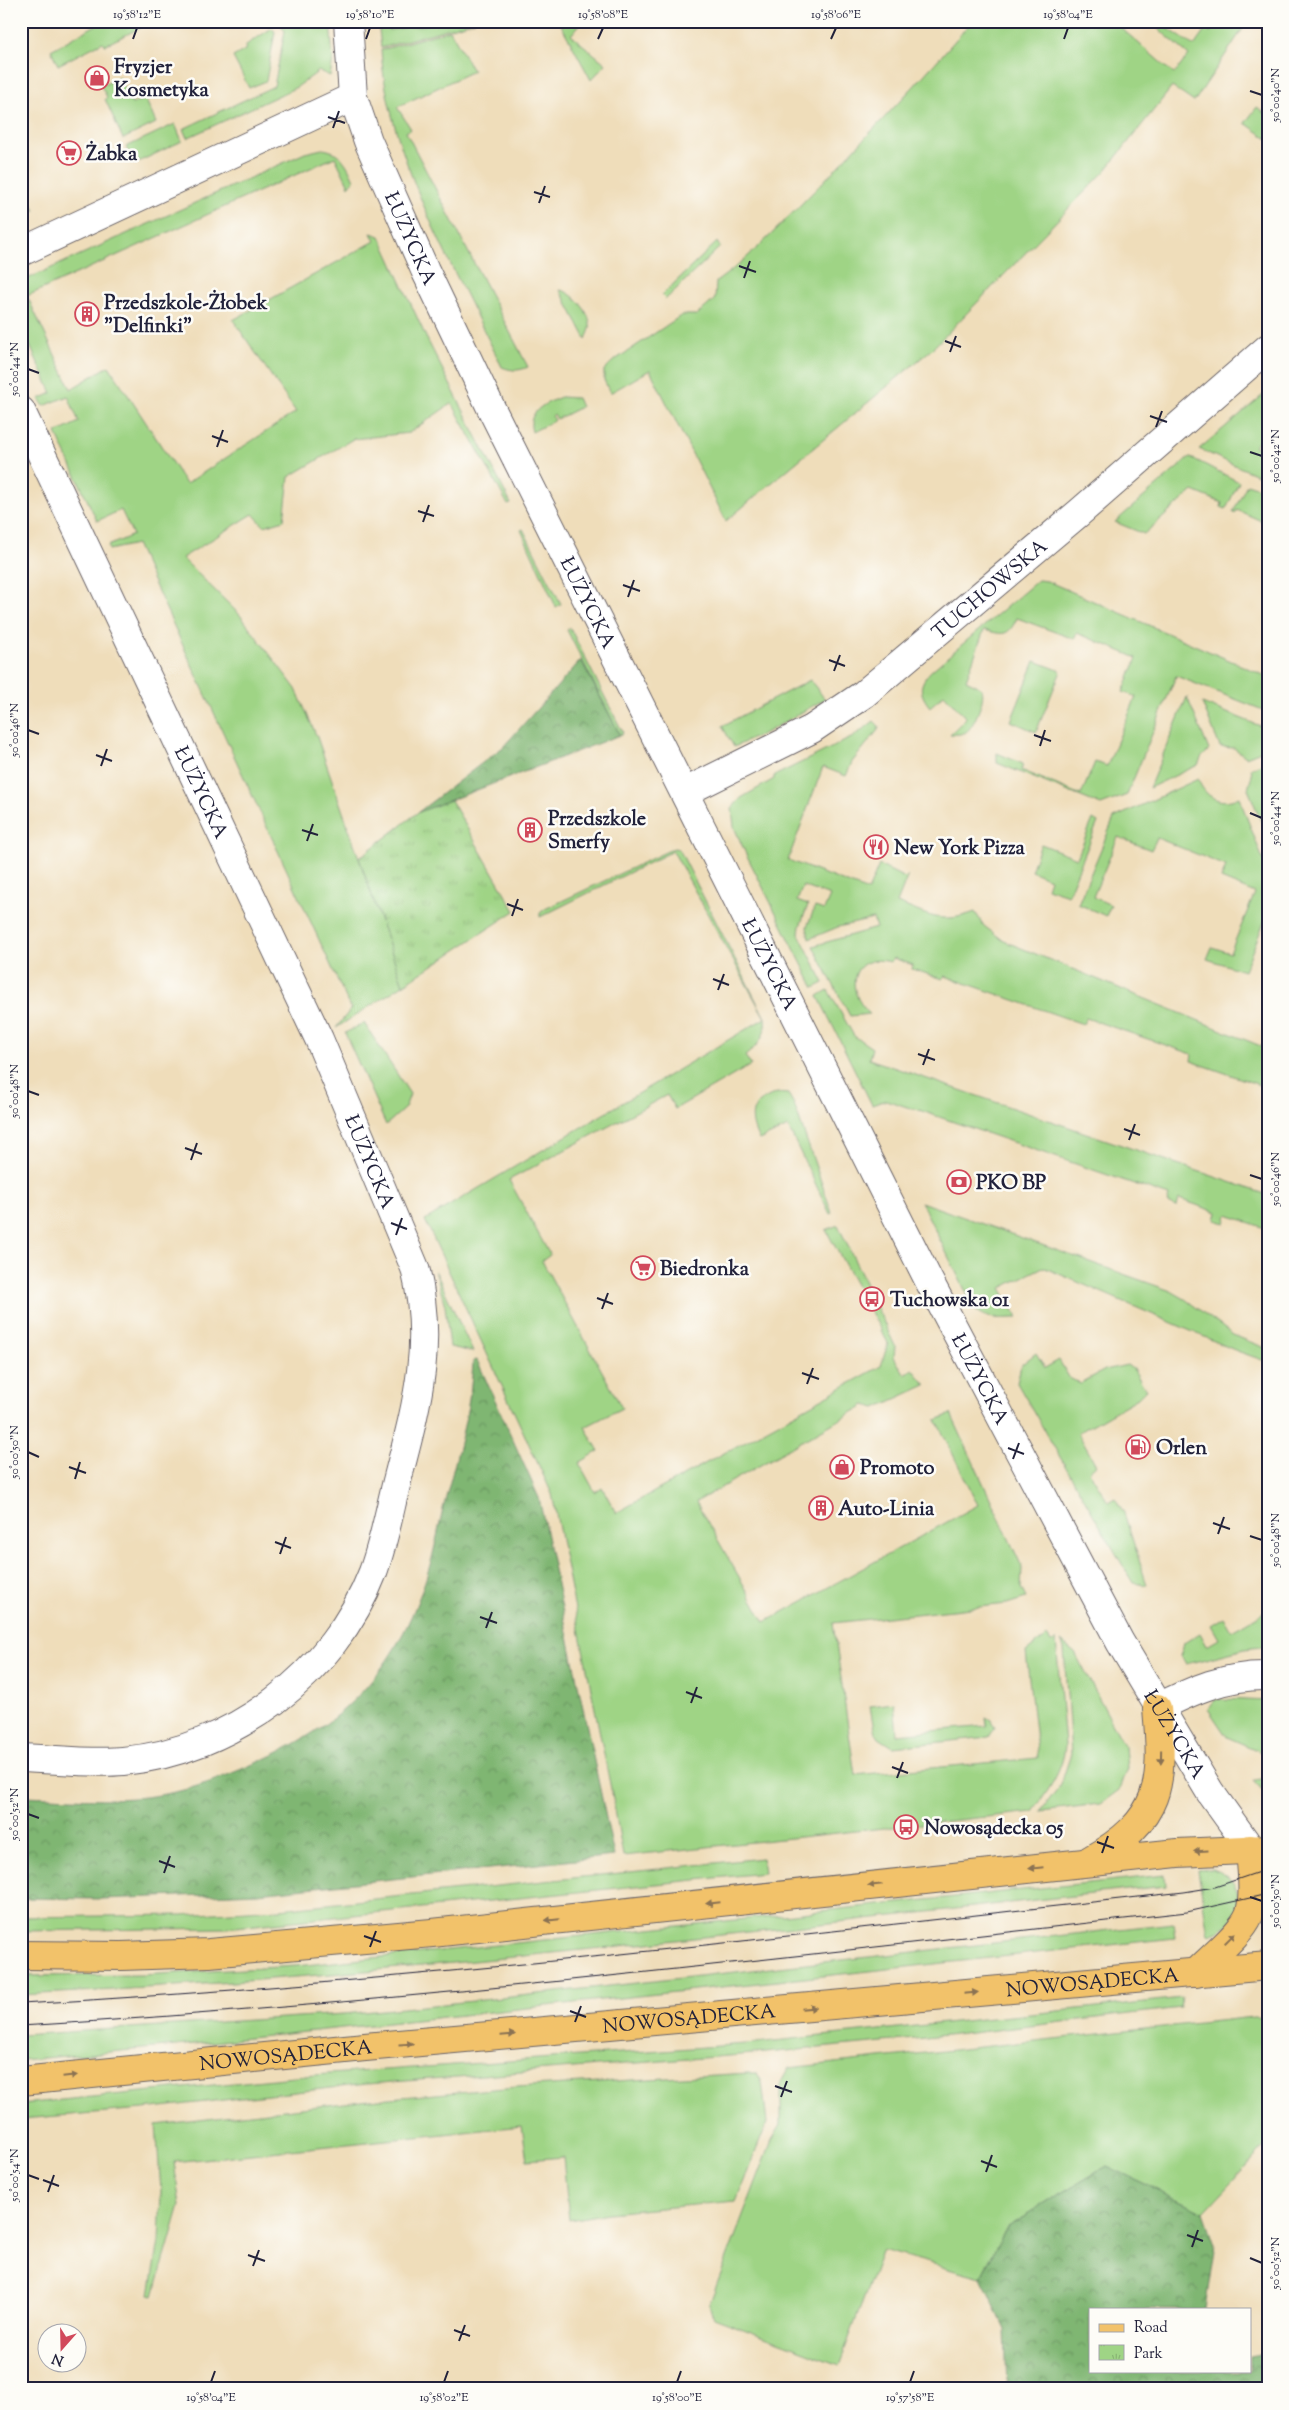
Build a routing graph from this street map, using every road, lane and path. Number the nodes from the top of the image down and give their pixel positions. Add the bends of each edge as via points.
1 (348, 21) edge
2 (353, 97) junction
3 (21, 252) edge
4 (1268, 348) edge
5 (21, 411) edge
6 (685, 792) junction
7 (1268, 1676) edge
8 (1158, 1708) junction
9 (21, 1758) edge
10 (1259, 1849) edge
11 (1085, 1863) junction
12 (1268, 1873) edge
13 (21, 1955) edge
14 (1268, 1966) edge
15 (1196, 1972) junction
16 (21, 2081) edge

1 - 2 street, ŁUŻYCKA
2 - 3 street
2 - 6 street, ŁUŻYCKA via 368,141 487,401
4 - 6 street, TUCHOWSKA via 864,694 812,729
5 - 9 street, ŁUŻYCKA via 319,1039 415,1268 423,1298 425,1333 423,1368 408,1441 373,1571 354,1612 327,1652 285,1692 228,1731 181,1751 123,1761
6 - 8 street, ŁUŻYCKA via 928,1279
7 - 8 street via 1207,1684
8 - 10 street, ŁUŻYCKA via 1210,1792
8 -> 11 main road via 1160,1780 1153,1801 1134,1829 1113,1847
10 -> 11 main road via 1177,1853
10 - 12 street, ŁUŻYCKA
15 -> 10 main road via 1240,1929 1249,1914
11 -> 13 main road via 432,1933 209,1953
14 - 15 main road, NOWOSĄDECKA
16 -> 15 main road, NOWOSĄDECKA

